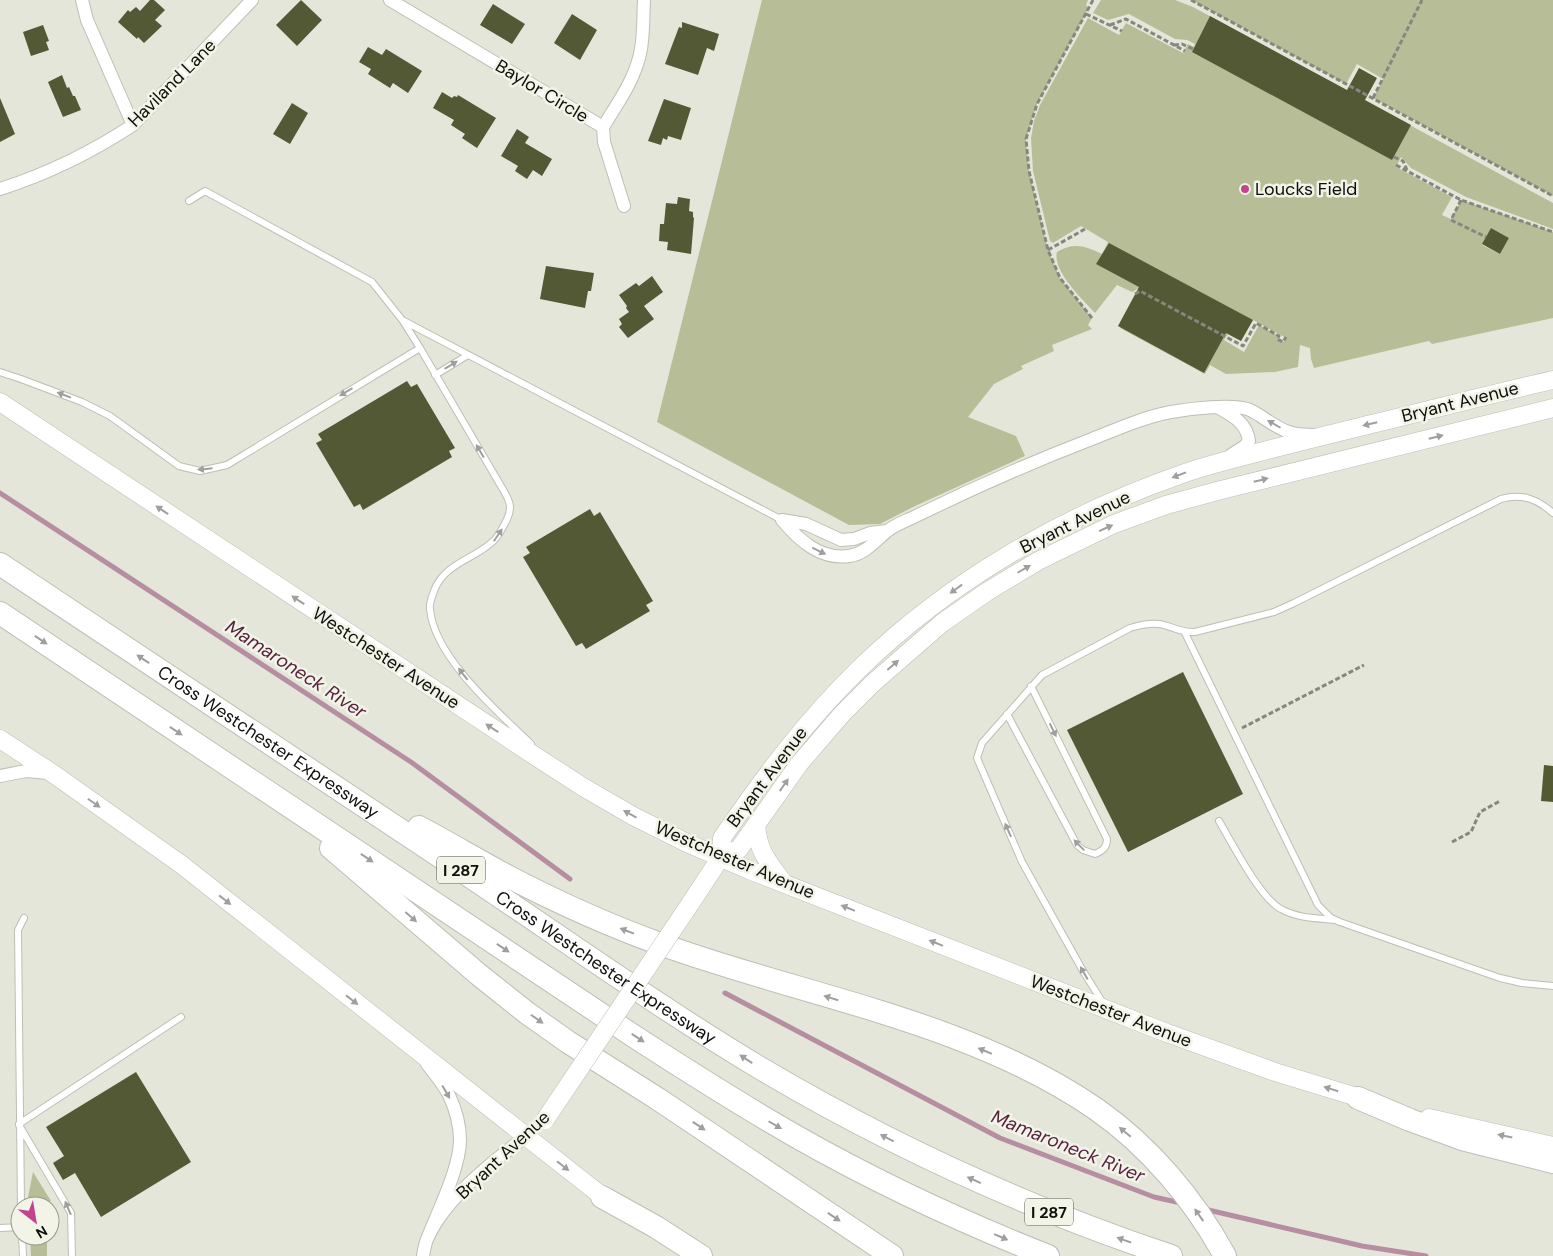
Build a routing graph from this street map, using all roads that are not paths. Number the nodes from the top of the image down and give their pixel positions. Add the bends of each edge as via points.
1 (82, 0) edge
2 (252, 0) edge
3 (390, 0) edge
4 (644, 0) edge
5 (133, 125) junction
6 (603, 127) junction
7 (0, 189) edge
8 (189, 201) dead end
9 (624, 206) dead end
10 (403, 321) junction
11 (420, 348) junction
12 (468, 355) junction
13 (0, 372) edge
14 (435, 375) junction
15 (1553, 380) edge
16 (0, 402) edge
17 (1219, 408) junction
18 (1553, 408) edge
19 (1320, 436) junction
20 (1216, 463) junction
21 (1553, 513) edge
22 (782, 520) junction
23 (887, 531) junction
24 (0, 564) edge
25 (0, 614) edge
26 (1185, 633) junction
27 (1031, 686) junction
28 (1006, 714) junction
29 (0, 739) edge
30 (284, 753) junction
31 (558, 771) junction
32 (55, 775) junction
33 (0, 776) edge
34 (254, 782) junction
35 (1219, 821) dead end
36 (756, 825) junction
37 (721, 857) junction
38 (784, 882) junction
39 (24, 918) dead end
40 (1335, 920) junction
41 (1553, 986) edge
42 (1112, 1013) junction
43 (181, 1017) dead end
44 (418, 1052) junction
45 (1358, 1098) junction
46 (19, 1124) junction
47 (525, 1136) junction
48 (1553, 1146) edge
49 (1553, 1162) edge
50 (20, 1196) edge
51 (602, 1197) junction
52 (428, 1238) junction
53 (72, 1256) edge
54 (423, 1256) edge
55 (680, 1256) edge
56 (701, 1256) edge
57 (892, 1256) edge
58 (1048, 1256) edge
59 (1171, 1256) edge
60 (1225, 1256) edge

1 - 5 street via 87,20
2 - 5 street, Haviland Lane
3 - 6 street, Baylor Circle
4 - 6 street, Baylor Circle via 640,53 635,71
5 - 7 street, Haviland Lane via 76,158
6 - 9 street via 604,142
8 - 10 lane via 205,191 372,282
10 - 11 lane
10 - 12 lane
11 -> 13 lane via 227,465 200,471 180,466 110,416 82,402
11 - 14 lane
14 -> 12 lane
12 - 22 lane
31 -> 14 lane via 469,682 442,646 435,628 430,599 436,586 451,568 493,542 508,519 510,506
15 -> 19 main road, Bryant Avenue
31 -> 16 main road, Westchester Avenue
19 -> 17 street via 1289,432 1248,409
17 - 20 street via 1240,421 1249,441
17 - 23 street via 1169,412 1108,433 1034,461
36 -> 18 main road, Bryant Avenue via 816,744 890,666 980,596 1062,548 1166,505
19 - 20 main road, Bryant Avenue
20 -> 37 main road, Bryant Avenue via 1133,492 1050,532 983,570 896,635 840,687 793,739 722,838
21 - 26 lane via 1528,497 1501,499 1281,609
22 - 23 street via 806,524 841,540
22 -> 23 street via 795,535 827,555 861,553
30 -> 24 highway, Cross Westchester Expressway / I 287
25 -> 34 highway, I 287
26 - 27 lane via 1160,624 1130,628 1042,675
26 - 40 lane via 1318,905
27 - 28 lane
27 -> 28 lane via 1107,840 1104,849 1094,854 1077,845
42 -> 28 lane via 1092,987 1022,862 979,765 977,758 982,743
29 - 32 main road
59 -> 30 highway, Cross Westchester Expressway / I 287 via 1061,1217 966,1176 798,1090 670,1010
60 -> 30 highway via 1194,1207 1160,1166 1097,1110 1065,1090 1014,1063 913,1023 706,960 597,919 510,877
37 -> 31 main road, Westchester Avenue via 633,816
32 - 33 street via 26,771
32 -> 44 main road via 182,865
34 -> 57 highway via 528,1013
34 -> 58 highway, I 287 via 632,1035 750,1110 924,1203
35 - 40 lane via 1260,889 1279,909 1303,918
36 - 37 main road, Bryant Avenue via 739,849
36 - 38 main road via 764,857
37 - 38 main road, Westchester Avenue
37 - 47 main road, Bryant Avenue, bridge via 545,1120
42 -> 38 main road, Westchester Avenue
39 - 46 lane via 18,930
40 - 41 lane via 1500,978
45 -> 42 main road, Westchester Avenue
43 - 46 lane
44 - 47 main road
44 -> 52 street via 449,1094 460,1139 453,1172
48 -> 45 main road, Westchester Avenue via 1449,1123
45 - 49 highway via 1462,1139
46 - 50 lane
53 -> 46 lane via 71,1213
47 -> 51 main road
47 - 52 street, Bryant Avenue via 479,1173 451,1204
51 - 55 main road
51 - 56 highway
52 - 54 street, Bryant Avenue

